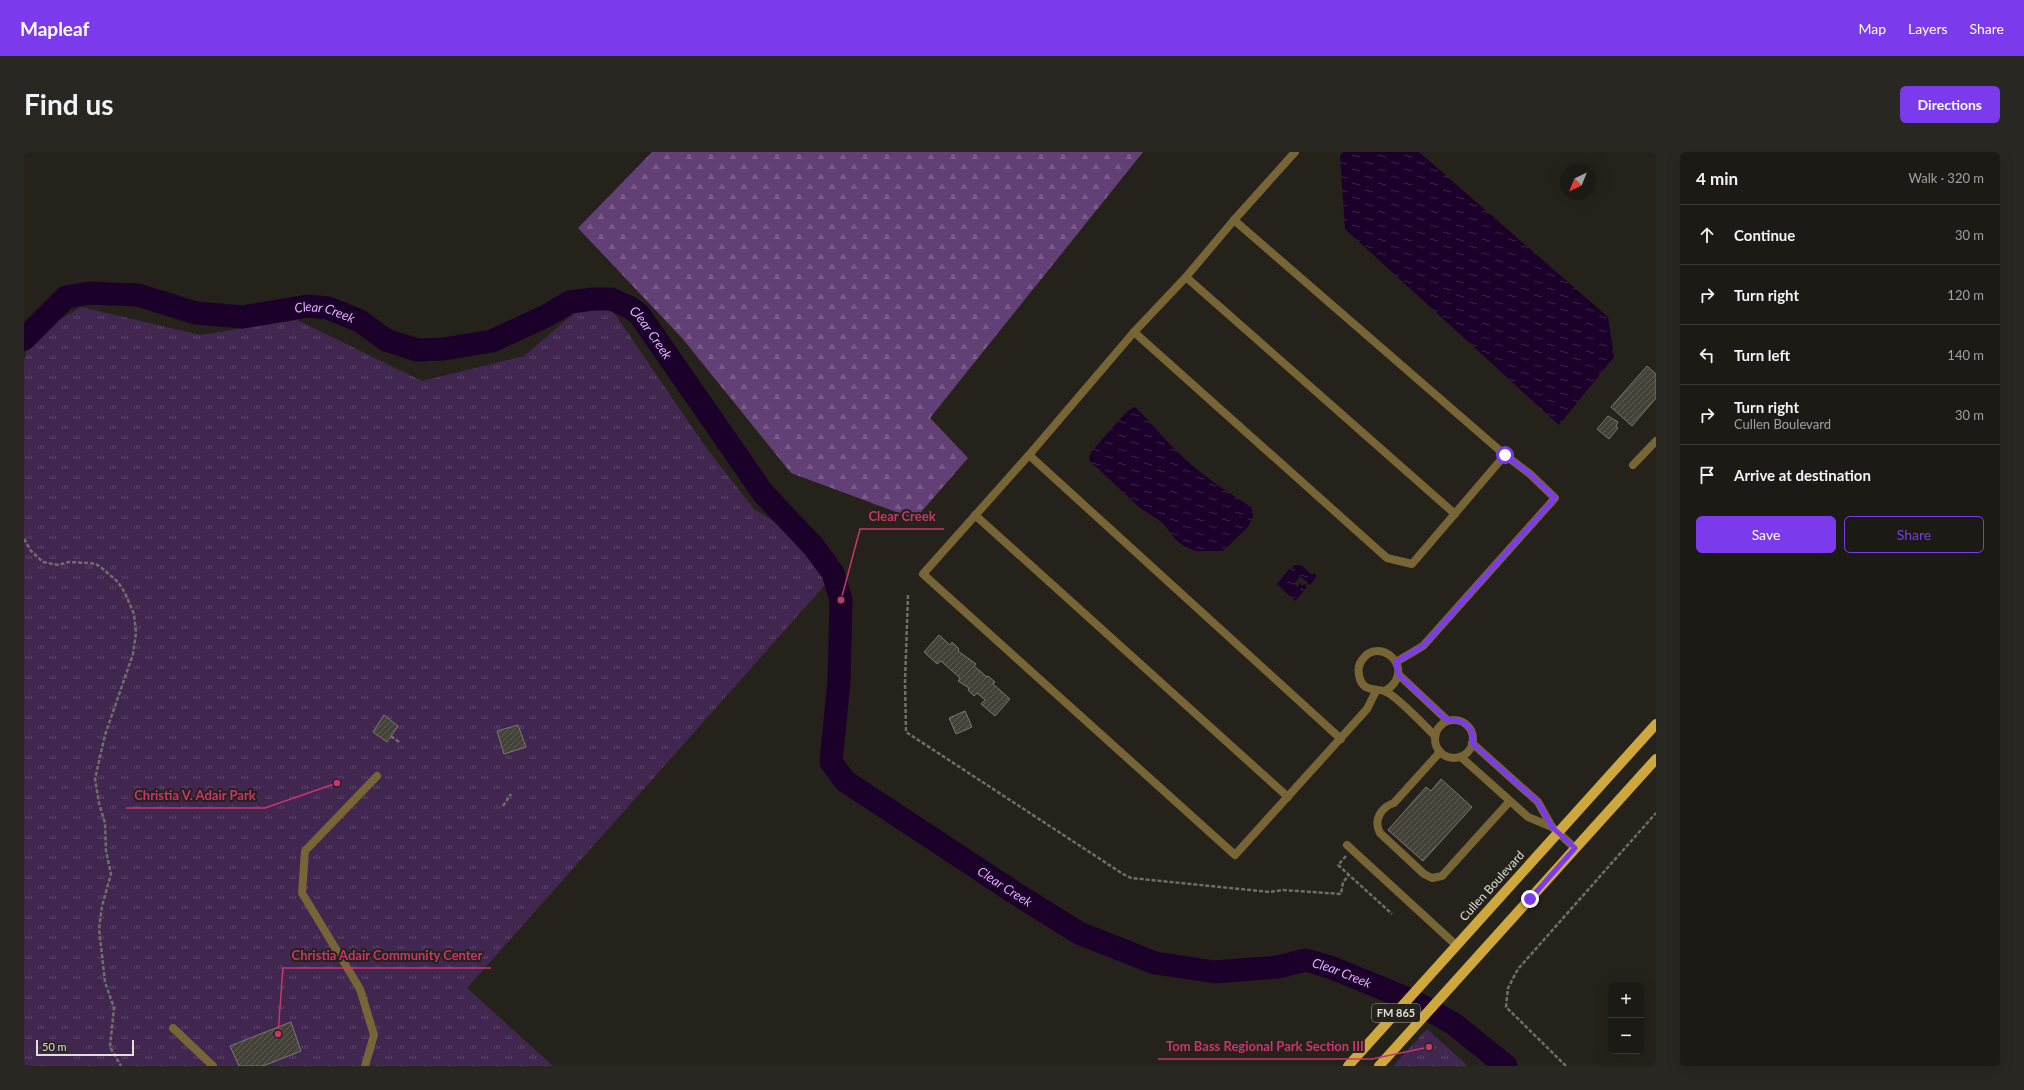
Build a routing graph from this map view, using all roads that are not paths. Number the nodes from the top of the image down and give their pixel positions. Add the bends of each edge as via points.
1 (1295, 152) edge
2 (1234, 220) junction
3 (1186, 277) junction
4 (1134, 332) junction
5 (1656, 441) edge
6 (1029, 455) junction
7 (1505, 455) junction
8 (1633, 464) dead end
9 (1455, 514) junction
10 (975, 515) junction
11 (1396, 662) junction
12 (1398, 674) junction
13 (1376, 691) junction
14 (1385, 691) junction
15 (1447, 720) junction
16 (1656, 724) edge
17 (1435, 736) junction
18 (1341, 739) junction
19 (1472, 743) junction
20 (1440, 752) junction
21 (1461, 757) junction
22 (1656, 759) edge
23 (377, 776) dead end
24 (1288, 796) junction
25 (1509, 802) junction
26 (1555, 830) junction
27 (1347, 845) dead end
28 (1575, 848) junction
29 (1456, 945) junction
30 (174, 1028) dead end
31 (1351, 1063) edge
32 (213, 1066) edge
33 (364, 1066) edge
34 (1379, 1066) edge

1 - 2 street
2 - 3 street
2 - 7 street
3 - 4 street
3 - 9 street
4 - 6 street
4 - 9 street via 1387,558 1412,564
5 - 8 street
6 - 10 street
6 - 18 street
7 - 9 street
7 - 11 street via 1555,498 1423,646
10 - 24 street
10 - 24 street via 923,574 1188,813 1235,855
11 - 12 street
11 - 13 street via 1383,651 1370,653 1364,657 1358,669 1359,675 1366,686
12 - 14 street via 1395,683
12 - 15 street
13 - 14 street
13 - 18 street via 1368,709
14 - 17 street
15 - 17 street via 1437,729
15 - 19 street via 1460,720 1465,723 1472,733
16 - 26 main road, Cullen Boulevard / FM 865
17 - 20 street
18 - 24 street
19 - 21 street via 1469,751
19 - 26 street via 1538,802
20 - 21 street via 1452,758
20 - 25 street via 1394,803 1385,807 1377,825 1380,833 1428,877 1442,876
21 - 25 street
22 - 28 main road, FM 865
23 - 33 street via 305,851 302,893 360,990 374,1035
25 - 26 street via 1528,817
26 - 28 street
26 - 29 main road, Cullen Boulevard / FM 865
27 - 29 street
28 - 34 main road, FM 865
29 - 31 main road, Cullen Boulevard / FM 865
30 - 32 street

